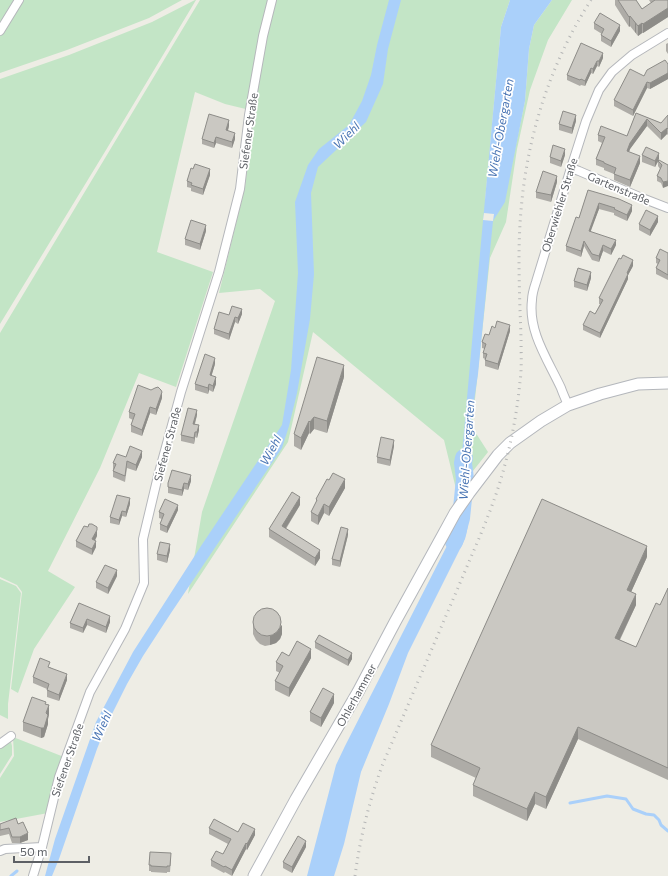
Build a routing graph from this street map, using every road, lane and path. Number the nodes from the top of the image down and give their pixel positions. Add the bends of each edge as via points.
1 (18, 0) edge
2 (272, 0) edge
3 (0, 31) edge
4 (668, 33) edge
5 (570, 168) junction
6 (668, 208) edge
7 (668, 383) edge
8 (568, 406) junction
9 (11, 736) dead end
10 (0, 744) edge
11 (42, 847) junction
12 (0, 852) edge
13 (33, 876) edge
14 (254, 876) edge

1 - 3 street
2 - 11 street, Siefener Straße via 249,115 240,189 219,272 181,392 143,539 144,583 125,629 90,692 59,777
4 - 5 street, Oberwiehler Straße via 632,55 612,72 599,90
5 - 6 street, Gartenstraße
5 - 8 street, Oberwiehler Straße via 532,300 532,319 537,338
7 - 8 street via 638,384
8 - 14 street, Ohlerhammer via 510,443 455,513 355,699
9 - 10 street
11 - 12 street via 5,849
11 - 13 street, Siefener Straße

